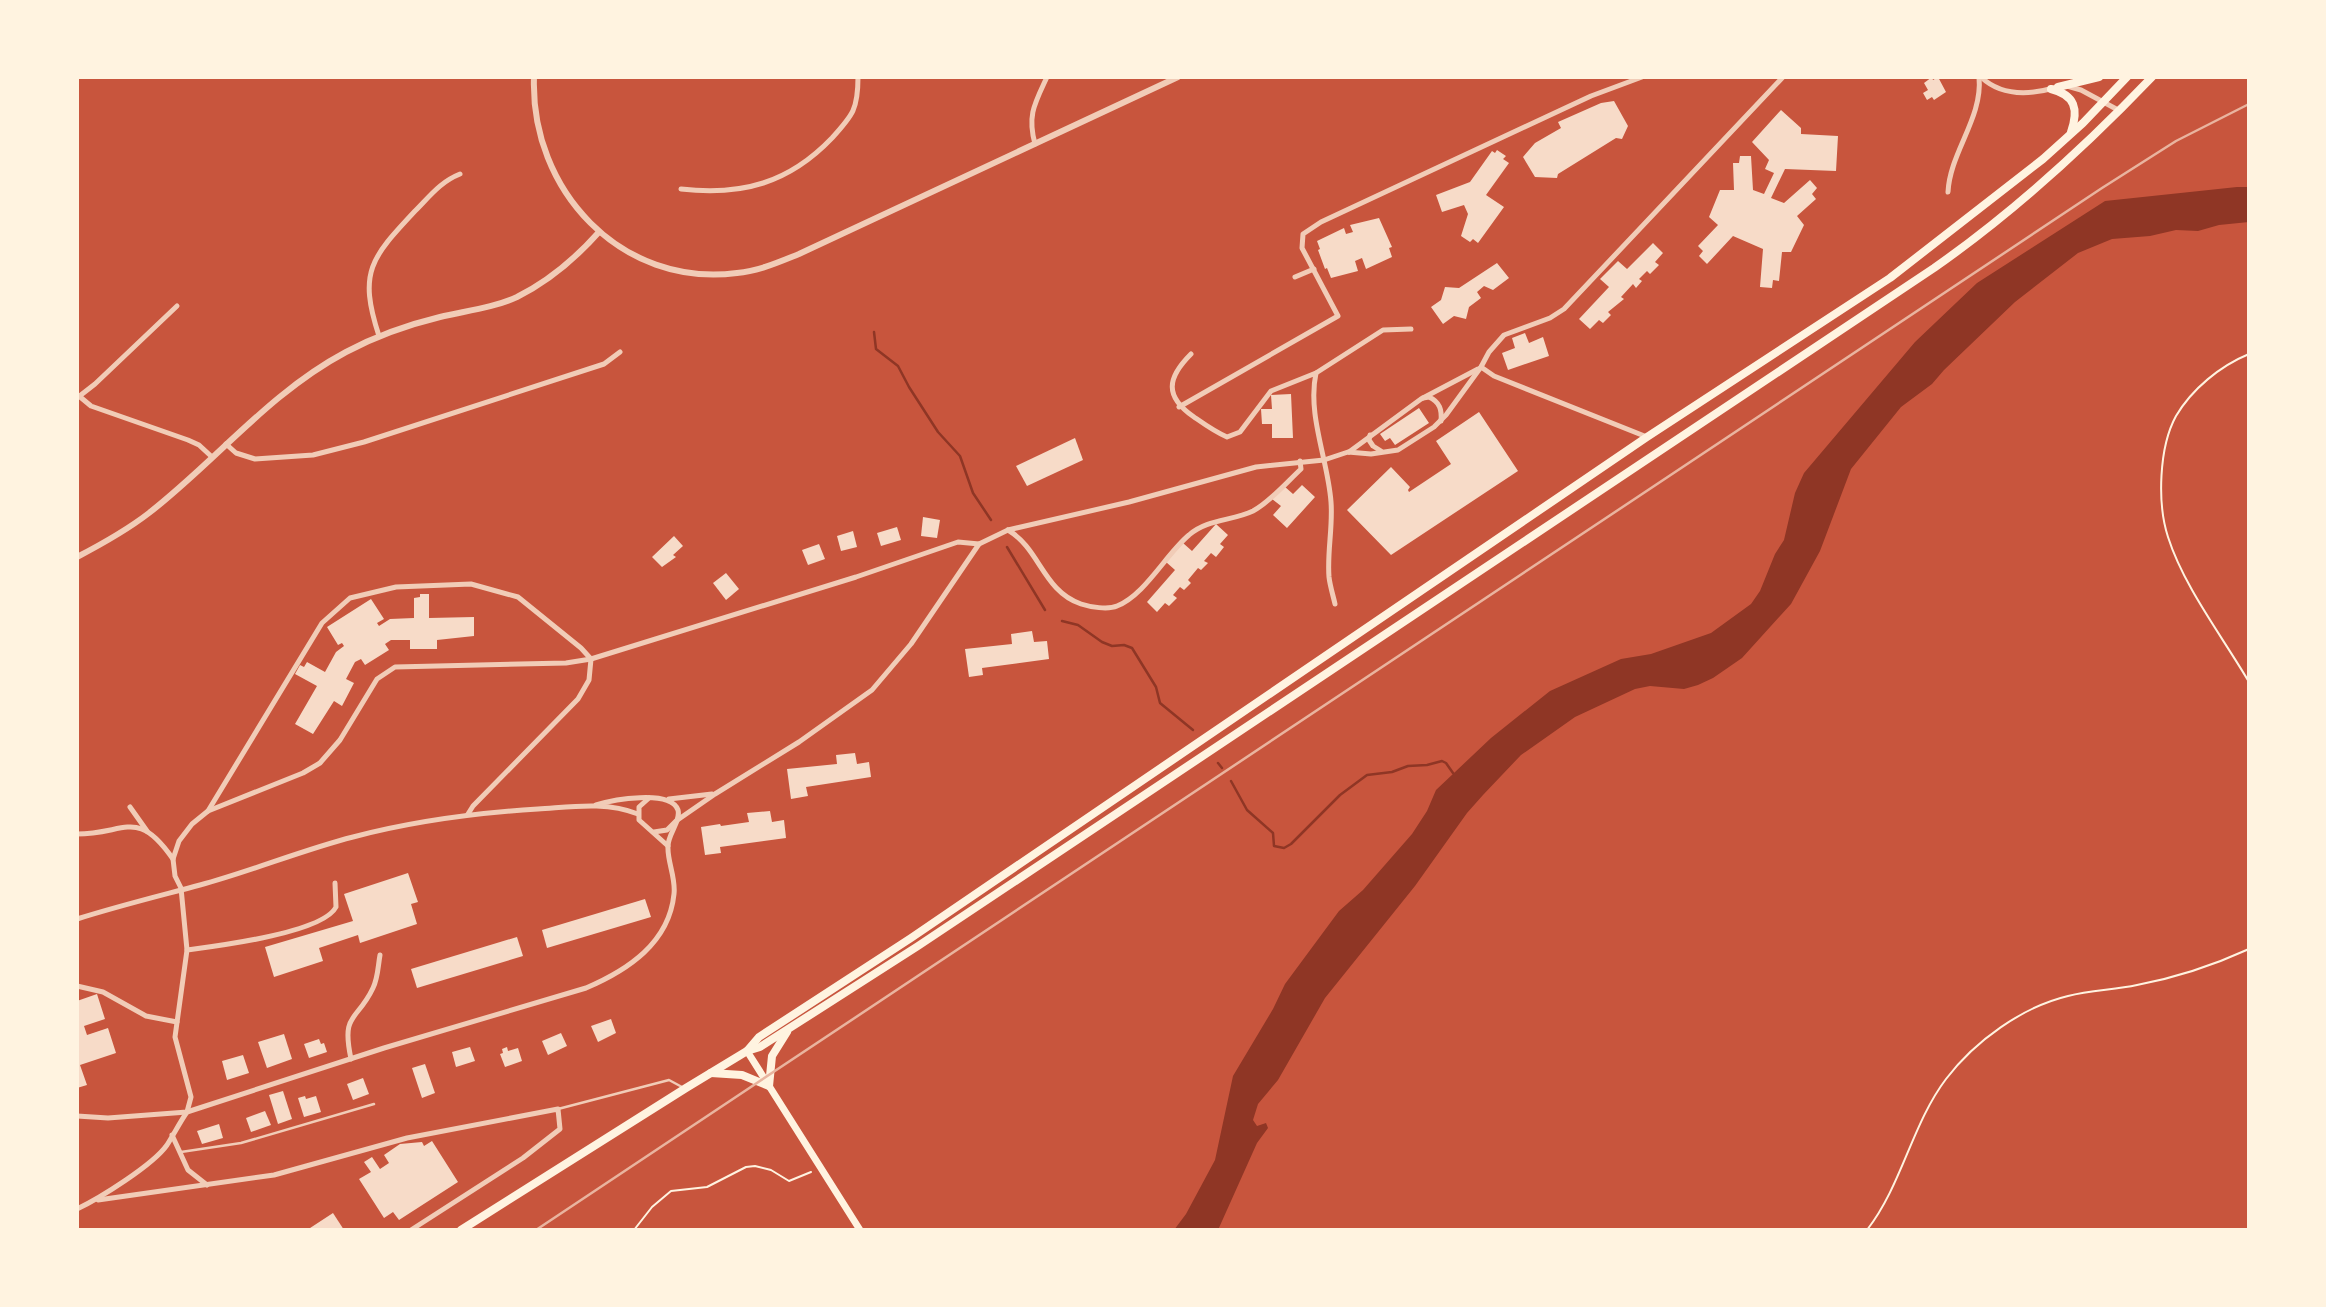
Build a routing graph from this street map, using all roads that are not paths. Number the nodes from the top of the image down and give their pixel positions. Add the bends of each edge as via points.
1 (534, 77) edge
2 (858, 77) edge
3 (1048, 77) edge
4 (1178, 77) edge
5 (1642, 77) edge
6 (1783, 77) edge
7 (1980, 77) edge
8 (2099, 77) edge
9 (2127, 77) edge
10 (2152, 77) edge
11 (2055, 88) junction
12 (2103, 102) junction
13 (2120, 111) junction
14 (2070, 135) junction
15 (1035, 144) junction
16 (460, 174) dead end
17 (681, 188) dead end
18 (1948, 192) dead end
19 (599, 232) junction
20 (1314, 269) junction
21 (1295, 277) dead end
22 (177, 306) dead end
23 (1411, 329) dead end
24 (379, 336) junction
25 (620, 352) dead end
26 (1191, 354) dead end
27 (1481, 367) junction
28 (1316, 373) junction
29 (78, 397) edge
30 (1421, 399) junction
31 (1180, 407) junction
32 (1441, 421) junction
33 (1372, 433) junction
34 (1647, 437) junction
35 (226, 444) junction
36 (1348, 452) junction
37 (1383, 452) junction
38 (212, 457) junction
39 (1324, 460) junction
40 (1300, 461) junction
41 (1008, 530) junction
42 (979, 544) junction
43 (77, 557) edge
44 (1335, 604) dead end
45 (591, 659) junction
46 (715, 794) junction
47 (649, 799) junction
48 (666, 800) junction
49 (596, 805) junction
50 (130, 807) dead end
51 (208, 811) junction
52 (468, 814) junction
53 (638, 814) junction
54 (676, 821) junction
55 (147, 831) junction
56 (654, 832) junction
57 (77, 834) edge
58 (668, 846) junction
59 (173, 859) junction
60 (335, 883) dead end
61 (181, 888) junction
62 (77, 919) edge
63 (187, 950) junction
64 (380, 955) dead end
65 (77, 986) edge
66 (177, 1022) junction
67 (789, 1028) junction
68 (747, 1051) junction
69 (351, 1059) junction
70 (711, 1073) junction
71 (769, 1086) junction
72 (686, 1088) junction
73 (373, 1104) dead end
74 (558, 1109) junction
75 (187, 1112) junction
76 (77, 1116) edge
77 (172, 1135) junction
78 (178, 1153) junction
79 (207, 1185) junction
80 (95, 1200) junction
81 (77, 1209) edge
82 (411, 1230) edge
83 (461, 1230) edge
84 (860, 1230) edge

1 - 19 street via 537,120 548,160 567,196
2 - 17 street via 858,101 846,122 793,171 726,192
3 - 15 street via 1031,117
4 - 15 street
5 - 20 street via 1591,96 1321,222 1303,234 1303,248
6 - 27 street via 1564,309 1504,335
7 - 11 street via 2009,91
7 - 18 street via 1976,107 1953,165
8 - 11 main road
9 - 12 main road
10 - 13 main road
11 - 12 street via 2077,88
11 - 14 main road via 2072,102 2075,118
12 - 13 street
12 - 14 main road
13 - 67 main road via 2028,195 1934,268
14 - 34 main road via 1890,278
15 - 19 street via 755,270 710,274 670,269 622,248
16 - 24 street via 446,180 378,255 368,296
19 - 24 street via 558,272 516,297
20 - 21 street
20 - 31 street via 1338,316
22 - 29 street
23 - 28 street via 1384,330
24 - 35 street via 300,379
25 - 35 street via 604,365 324,452 255,459
26 - 31 street via 1180,365 1171,388
27 - 30 street
27 - 32 street
27 - 34 street
28 - 31 street via 1271,391 1240,432 1227,437
28 - 39 street via 1315,404
29 - 38 street via 91,406 188,440
30 - 32 street via 1429,397 1439,404
30 - 33 street
32 - 37 street via 1398,450
33 - 36 street
33 - 37 street via 1369,440
34 - 68 main road via 759,1037
35 - 38 street
36 - 37 street
36 - 39 street
38 - 43 street via 150,512
39 - 40 street
39 - 44 street via 1333,523 1329,576
40 - 41 street via 1256,467
40 - 41 street via 1301,469 1256,509 1206,524 1187,536 1135,594 1117,607 1096,607 1065,597 1047,578 1029,546
41 - 42 street
42 - 45 street via 958,542
42 - 46 street via 911,644 872,690
45 - 51 street via 395,667 377,679 340,740 320,763
45 - 51 street via 518,597 471,584 396,587 350,598 322,623
45 - 52 street via 589,680 578,699
46 - 48 street
46 - 54 street
47 - 48 street
47 - 49 street via 613,799
47 - 53 street
48 - 54 street via 677,808
49 - 52 street
49 - 53 street
50 - 55 street
51 - 59 street via 179,841
52 - 61 street via 351,838
53 - 56 street via 643,826
54 - 56 street via 667,830
54 - 58 street
55 - 57 street via 135,826
55 - 59 street
56 - 58 street
58 - 69 street via 674,892 665,925 644,954 609,978
59 - 61 street
60 - 63 street via 336,907 326,918 259,940
61 - 62 street
61 - 63 street
63 - 66 street
64 - 69 street via 375,984 349,1022
65 - 66 street via 103,992 146,1016
66 - 75 street via 175,1037 191,1097
67 - 68 main road
67 - 71 main road via 772,1055
68 - 70 main road
68 - 71 main road
69 - 75 street
70 - 71 main road via 742,1075
70 - 72 main road
71 - 84 main road
72 - 74 lane via 669,1080
72 - 83 main road
73 - 78 lane via 241,1143
74 - 79 street via 407,1138 274,1175
74 - 82 street via 560,1129
75 - 76 street
75 - 77 street
77 - 78 street
77 - 80 street via 166,1147
78 - 79 street via 188,1170
79 - 80 street
80 - 81 street

